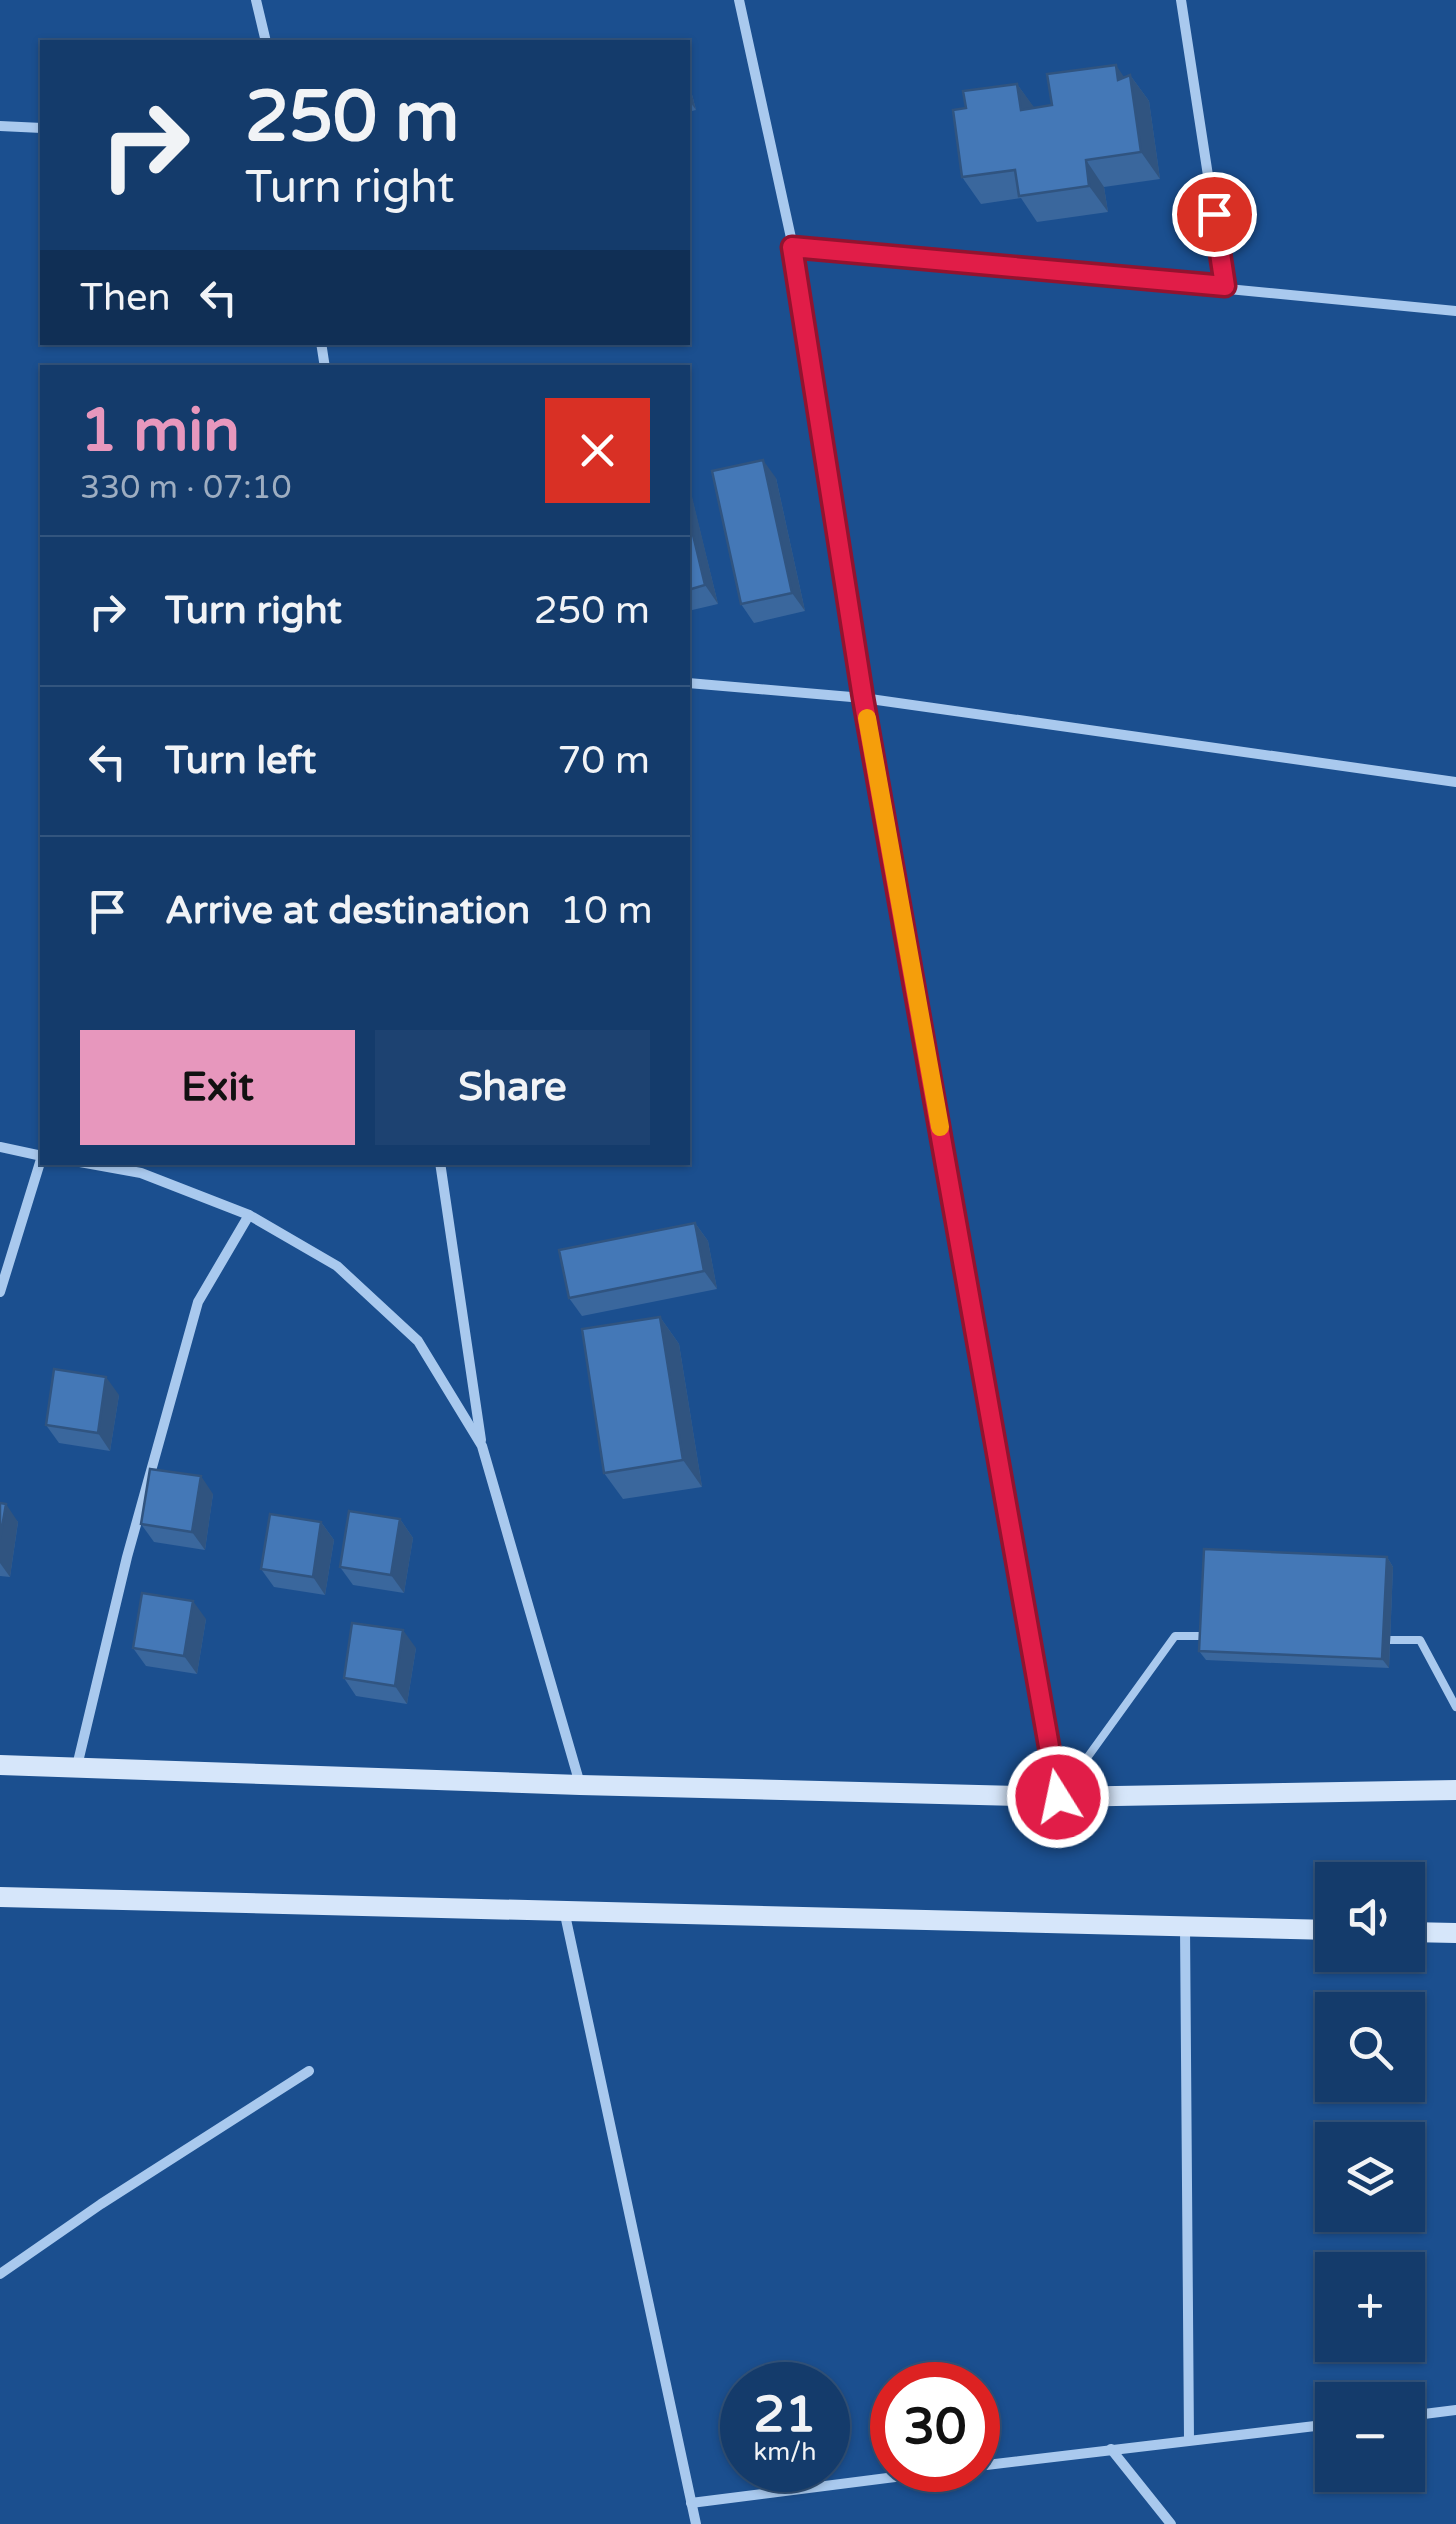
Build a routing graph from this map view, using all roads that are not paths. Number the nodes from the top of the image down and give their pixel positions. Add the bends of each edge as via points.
1 (256, 0) edge
2 (739, 0) edge
3 (1181, 0) edge
4 (266, 40) edge
5 (0, 126) edge
6 (40, 128) edge
7 (792, 247) junction
8 (1225, 286) junction
9 (1456, 311) edge
10 (690, 683) edge
11 (863, 698) junction
12 (1456, 782) edge
13 (0, 1148) edge
14 (40, 1156) edge
15 (40, 1162) edge
16 (97, 1165) edge
17 (440, 1165) edge
18 (249, 1215) junction
19 (0, 1292) edge
20 (482, 1446) junction
21 (1212, 1636) edge
22 (1363, 1639) edge
23 (1456, 1707) edge
24 (0, 1765) edge
25 (77, 1766) junction
26 (580, 1785) junction
27 (1456, 1790) edge
28 (1058, 1797) junction
29 (0, 1897) edge
30 (564, 1910) junction
31 (1185, 1927) junction
32 (1315, 1930) edge
33 (1425, 1932) edge
34 (1456, 1933) edge
35 (310, 2072) dead end
36 (0, 2274) edge
37 (1456, 2410) edge
38 (1425, 2414) edge
39 (1315, 2426) edge
40 (1189, 2440) junction
41 (1111, 2450) junction
42 (1000, 2463) edge
43 (870, 2480) edge
44 (691, 2503) junction
45 (696, 2524) edge
46 (1171, 2524) edge

1 - 4 street
2 - 7 street
3 - 8 street
5 - 6 street
7 - 8 street
7 - 11 street
8 - 9 street
10 - 11 street
11 - 12 street
11 - 28 street
13 - 14 street
15 - 19 street
16 - 18 street via 141,1173
17 - 20 street
18 - 20 street via 337,1266 418,1341
18 - 25 street via 198,1302
20 - 26 street
21 - 28 lane via 1175,1636
22 - 23 lane via 1420,1640
24 - 25 main road
25 - 26 main road
26 - 28 main road
27 - 28 main road
29 - 30 main road
30 - 31 main road
30 - 44 street
31 - 32 main road
31 - 40 street
33 - 34 main road
35 - 36 street
37 - 38 street
39 - 40 street
40 - 41 street
41 - 42 street
41 - 46 street
43 - 44 street
44 - 45 street

